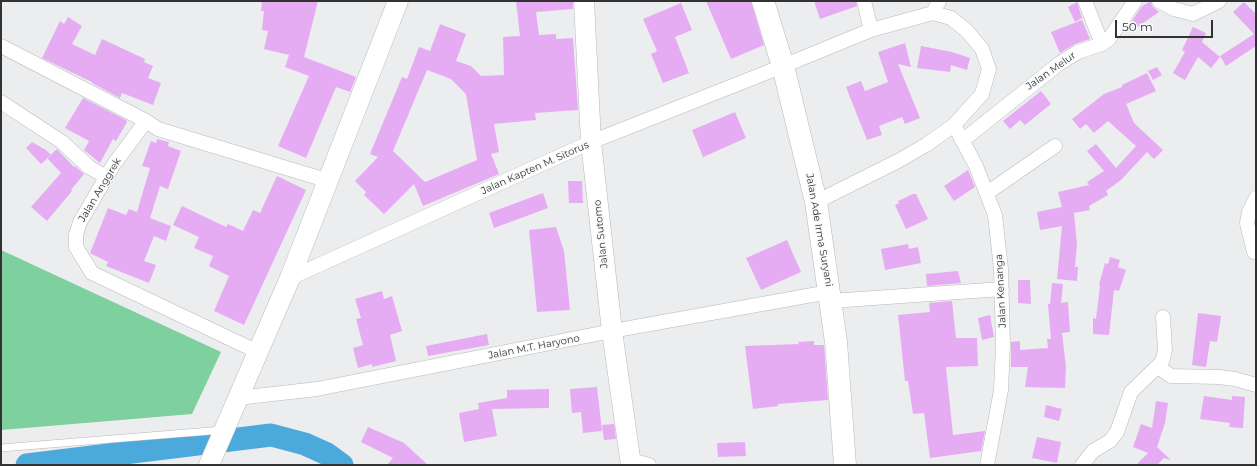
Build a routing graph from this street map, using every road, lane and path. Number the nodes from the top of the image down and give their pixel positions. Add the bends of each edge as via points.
1 (398, 1) edge
2 (584, 1) edge
3 (763, 1) edge
4 (864, 1) edge
5 (1086, 1) edge
6 (1135, 1) edge
7 (1159, 1) edge
8 (1218, 1) edge
9 (936, 7) edge
10 (871, 30) junction
11 (1102, 44) junction
12 (1, 46) edge
13 (783, 66) junction
14 (1, 102) edge
15 (146, 121) junction
16 (954, 125) junction
17 (962, 141) junction
18 (591, 142) junction
19 (1056, 146) dead end
20 (106, 177) junction
21 (329, 181) junction
22 (987, 193) junction
23 (1256, 198) edge
24 (816, 202) junction
25 (1254, 252) dead end
26 (290, 278) junction
27 (1002, 290) junction
28 (830, 296) junction
29 (1163, 317) dead end
30 (612, 331) junction
31 (258, 352) junction
32 (1158, 367) junction
33 (1256, 385) edge
34 (238, 398) junction
35 (223, 434) junction
36 (1, 448) edge
37 (842, 462) edge
38 (637, 463) edge
39 (210, 465) edge
40 (987, 465) edge
41 (1082, 465) edge

1 - 21 main road
2 - 18 main road, Jalan Sutomo
3 - 13 highway, Jalan Ade Irma Suryani
4 - 10 street
5 - 11 street
6 - 11 street, Jalan Melur via 1116,30
7 - 8 street via 1174,9 1193,14
9 - 10 street, Jalan Kapten M. Sitorus
9 - 16 street via 967,31 982,49 989,69 982,94
10 - 13 street, Jalan Kapten M. Sitorus
11 - 17 street, Jalan Melur via 1078,52 1060,62
12 - 15 street
13 - 18 street, Jalan Kapten M. Sitorus
13 - 24 highway, Jalan Ade Irma Suryani
14 - 20 street via 62,142 89,167
15 - 20 street, Jalan Anggrek
15 - 21 street via 158,129
16 - 17 street, Jalan Kenanga
16 - 24 street via 898,161
17 - 22 street, Jalan Kenanga
18 - 26 street, Jalan Kapten M. Sitorus
18 - 30 main road, Jalan Sutomo
19 - 22 street
20 - 31 street, Jalan Anggrek via 80,222 76,235 76,247 92,273
21 - 26 main road
22 - 27 street, Jalan Kenanga via 995,215
23 - 25 street via 1247,223
24 - 28 highway, Jalan Ade Irma Suryani
26 - 31 main road
27 - 28 street, Jalan M.T. Haryono
27 - 40 street, Jalan Kenanga via 1001,390
28 - 30 street, Jalan M.T. Haryono
28 - 37 highway, Jalan Ade Irma Suryani via 842,398
29 - 32 street via 1165,355
30 - 34 street, Jalan M.T. Haryono via 316,389
30 - 38 main road, Jalan Sutomo
31 - 34 main road
32 - 33 street via 1171,376 1219,377
32 - 41 street via 1131,392 1117,432 1093,451
34 - 35 main road
35 - 36 lane
35 - 39 main road

